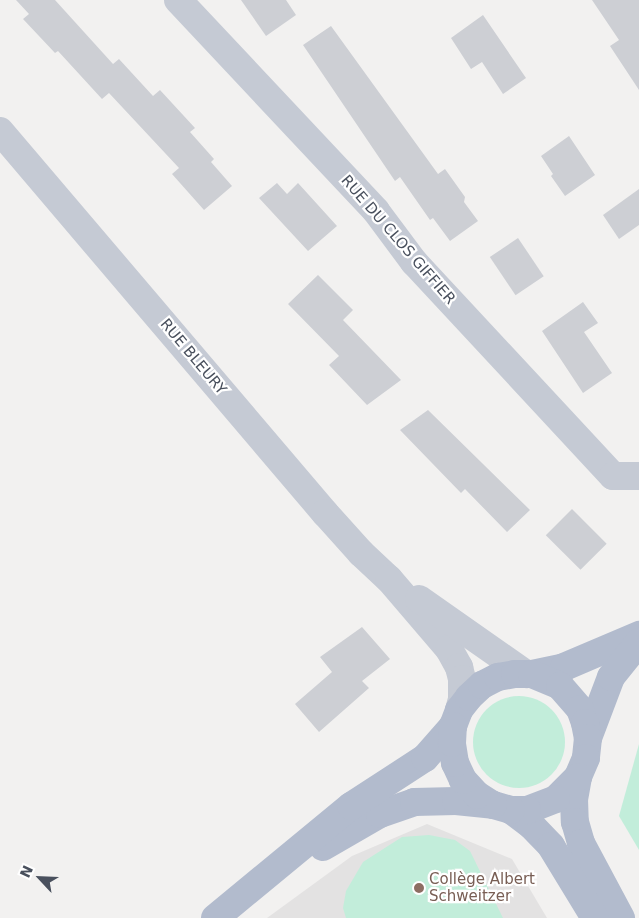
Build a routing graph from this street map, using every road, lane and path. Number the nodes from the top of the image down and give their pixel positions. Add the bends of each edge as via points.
1 (178, 0) edge
2 (0, 132) edge
3 (630, 477) edge
4 (389, 579) junction
5 (639, 635) edge
6 (639, 642) edge
7 (529, 674) junction
8 (456, 718) junction
9 (588, 738) junction
10 (578, 777) junction
11 (502, 807) junction
12 (218, 916) edge
13 (594, 918) edge
14 (621, 918) edge

1 - 3 street, RUE DU CLOS GIFFIER via 376,211 414,262 613,476
2 - 4 street, RUE BLEURY via 325,513
4 - 7 street, RUE BLEURY
4 - 8 street, RUE BLEURY via 456,660 463,687
5 - 7 main road via 564,667
6 - 9 main road via 611,677
7 - 8 main road via 498,677 482,685 469,697
7 - 9 main road via 560,686 571,696 580,709
8 - 11 main road via 452,743 455,762 463,780 477,795
8 - 12 main road via 425,758 351,806
9 - 10 main road via 586,758
10 - 11 main road via 556,799 527,810
10 - 14 main road via 574,800 579,836
11 - 12 main road via 456,801 414,802 380,814
11 - 13 main road via 531,825 551,846

